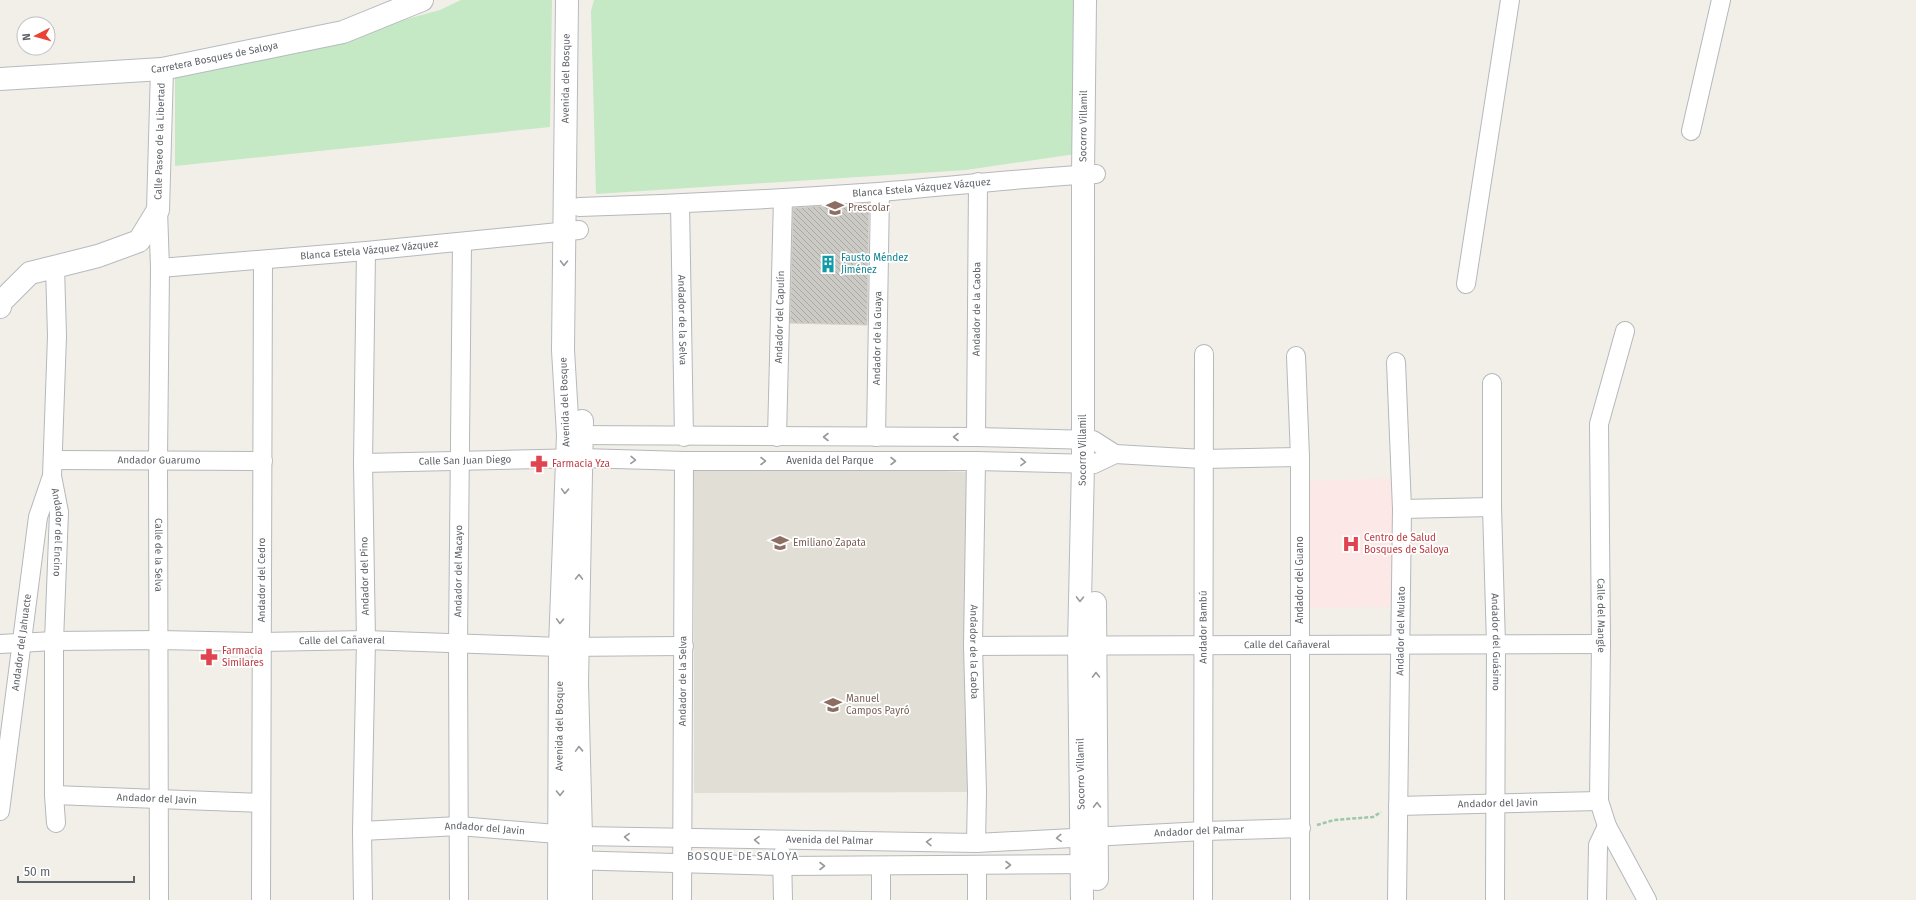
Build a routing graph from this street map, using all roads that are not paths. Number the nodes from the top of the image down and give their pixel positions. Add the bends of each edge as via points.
1 (422, 0) edge
2 (567, 0) edge
3 (581, 0) edge
4 (1085, 0) edge
5 (1097, 0) edge
6 (1510, 0) edge
7 (1721, 0) edge
8 (162, 70) junction
9 (0, 79) edge
10 (1691, 131) dead end
11 (1089, 175) junction
12 (978, 182) junction
13 (880, 192) junction
14 (783, 198) junction
15 (680, 204) junction
16 (579, 207) junction
17 (158, 210) junction
18 (572, 231) junction
19 (462, 242) junction
20 (366, 251) junction
21 (263, 260) junction
22 (55, 267) junction
23 (160, 268) junction
24 (1466, 284) dead end
25 (0, 307) edge
26 (1625, 331) dead end
27 (1204, 354) dead end
28 (1296, 356) dead end
29 (1396, 362) dead end
30 (1492, 383) dead end
31 (575, 435) junction
32 (684, 437) junction
33 (777, 437) junction
34 (876, 437) junction
35 (976, 437) junction
36 (1088, 440) junction
37 (1115, 454) junction
38 (1300, 457) junction
39 (574, 458) junction
40 (1203, 459) junction
41 (158, 460) junction
42 (263, 461) junction
43 (684, 461) junction
44 (976, 461) junction
45 (460, 462) junction
46 (363, 463) junction
47 (1088, 464) junction
48 (53, 468) junction
49 (1492, 507) junction
50 (1402, 509) junction
51 (159, 640) junction
52 (366, 640) junction
53 (54, 641) junction
54 (262, 642) junction
55 (21, 643) junction
56 (0, 644) edge
57 (458, 644) junction
58 (1496, 644) junction
59 (1601, 644) junction
60 (1202, 645) junction
61 (1300, 645) junction
62 (1401, 645) junction
63 (684, 646) junction
64 (973, 646) junction
65 (1087, 646) junction
66 (569, 647) junction
67 (54, 795) junction
68 (159, 798) junction
69 (1599, 801) junction
70 (260, 802) junction
71 (1495, 804) junction
72 (1398, 806) junction
73 (0, 811) edge
74 (56, 823) dead end
75 (459, 826) junction
76 (1607, 826) junction
77 (1301, 828) junction
78 (362, 831) junction
79 (1204, 831) junction
80 (571, 835) junction
81 (1090, 837) junction
82 (681, 839) junction
83 (782, 840) junction
84 (976, 843) junction
85 (559, 860) junction
86 (581, 860) junction
87 (681, 862) junction
88 (1089, 864) junction
89 (977, 865) junction
90 (782, 866) junction
91 (881, 866) junction
92 (159, 900) edge
93 (261, 900) edge
94 (363, 900) edge
95 (459, 900) edge
96 (559, 900) edge
97 (581, 900) edge
98 (682, 900) edge
99 (782, 900) edge
100 (881, 900) edge
101 (978, 900) edge
102 (1082, 900) edge
103 (1097, 900) edge
104 (1203, 900) edge
105 (1300, 900) edge
106 (1397, 900) edge
107 (1495, 900) edge
108 (1597, 900) edge
109 (1647, 900) edge

1 - 8 street, Carretera Bosques de Saloya via 343,32
2 - 18 street, Avenida del Bosque
3 - 16 street, Avenida del Bosque
4 - 11 street, Socorro Villamil
5 - 11 street, Socorro Villamil
6 - 24 street
7 - 10 street
8 - 9 street, Carretera Bosques de Saloya
8 - 17 street, Calle Paseo de la Libertad
11 - 12 street, Blanca Estela Vázquez Vázquez
11 - 36 street, Socorro Villamil via 1093,354
12 - 13 street, Blanca Estela Vázquez Vázquez
12 - 35 street, Andador de la Caoba
13 - 14 street, Blanca Estela Vázquez Vázquez
13 - 34 street, Andador de la Guaya
14 - 15 street, Blanca Estela Vázquez Vázquez
14 - 33 street, Andador del Capulín
15 - 16 street, Blanca Estela Vázquez Vázquez
15 - 32 street, Andador de la Selva
16 - 18 street, Avenida del Bosque
17 - 22 street, Calle Paseo de la Libertad via 139,241 98,256
17 - 23 street, Calle de la Selva
18 - 19 street, Blanca Estela Vázquez Vázquez
18 - 31 street, Avenida del Bosque via 563,350
19 - 20 street, Blanca Estela Vázquez Vázquez
19 - 45 street, Andador del Macayo
20 - 21 street, Blanca Estela Vázquez Vázquez
20 - 46 street, Andador del Pino
21 - 23 street, Blanca Estela Vázquez Vázquez
21 - 42 street, Andador del Cedro
22 - 25 street, Calle Paseo de la Libertad via 30,273 1,302
22 - 48 street, Andador del Encino via 57,336
23 - 41 street, Calle de la Selva
26 - 59 street, Calle del Mangle via 1599,424
27 - 40 street, Andador Bambú
28 - 38 street, Andador del Guano
29 - 50 street, Andador del Mulato
30 - 49 street, Andador del Guásimo
31 - 32 street
31 - 39 street, Avenida del Bosque
32 - 33 street
34 -> 33 street
35 -> 34 street
35 - 36 street
36 - 37 street
36 - 47 street, Socorro Villamil
37 - 40 street
37 - 47 street
38 - 40 street
38 - 61 street, Andador del Guano
39 -> 43 street, Avenida del Parque
39 - 45 street, Calle San Juan Diego
39 - 66 street, Avenida del Bosque
40 - 60 street, Andador Bambú
41 - 42 street, Andador Guarumo
41 - 48 street, Andador Guarumo
41 - 51 street, Calle de la Selva
42 - 54 street, Andador del Cedro
43 -> 44 street, Avenida del Parque
43 - 63 street, Andador de la Selva
44 -> 47 street, Avenida del Parque
44 - 64 street, Andador de la Caoba
45 - 46 street, Calle San Juan Diego
45 - 57 street, Andador del Macayo
46 - 52 street, Andador del Pino
47 - 65 street, Socorro Villamil
48 - 53 street, Andador del Encino via 59,512
48 - 55 street, Andador del Jahuacte via 38,517
49 - 50 street
49 - 58 street, Andador del Guásimo
50 - 62 street, Andador del Mulato
51 - 53 street, Calle del Cañaveral
51 - 54 street, Calle del Cañaveral
51 - 68 street, Calle de la Selva
52 - 54 street, Calle del Cañaveral
52 - 57 street, Calle del Cañaveral
52 - 78 street, Andador del Pino
53 - 55 street, Calle del Cañaveral
53 - 67 street, Andador del Encino
54 - 70 street, Andador del Cedro
55 - 56 street, Calle del Cañaveral
55 - 73 street, Andador del Jahuacte
57 - 66 street, Calle del Cañaveral
57 - 75 street, Andador del Macayo
58 - 59 street, Calle del Cañaveral
58 - 62 street, Calle del Cañaveral
58 - 71 street, Andador del Guásimo
59 - 69 street, Calle del Mangle
60 - 61 street, Calle del Cañaveral
60 - 65 street, Calle del Cañaveral
60 - 79 street, Andador Bambú
61 - 62 street, Calle del Cañaveral
61 - 77 street, Andador del Guano
62 - 72 street, Andador del Mulato
63 - 66 street, Calle del Cañaveral
63 - 82 street, Andador de la Selva
64 - 65 street, Calle del Cañaveral
64 - 84 street, Andador de la Caoba
65 - 81 street, Socorro Villamil
66 - 80 street, Avenida del Bosque
67 - 68 street, Andador del Javin
67 - 74 street, Andador del Encino
68 - 70 street, Andador del Javin
68 - 92 street, Calle de la Selva
69 - 71 street, Andador del Javin
69 - 76 street, Calle del Mangle
70 - 93 street, Andador del Cedro
71 - 72 street, Andador del Javin
71 - 107 street, Andador del Guásimo
72 - 106 street, Andador del Mulato
75 - 78 street, Andador del Javin
75 - 80 street, Andador del Javin
75 - 95 street, Andador del Macayo
76 - 108 street via 1598,845
76 - 109 street, Calle del Mangle
77 - 79 street, Andador del Palmar
77 - 105 street, Andador del Guano
78 - 94 street, Andador del Pino
79 - 81 street, Andador del Palmar
79 - 104 street, Andador Bambú
82 -> 80 street, Avenida del Palmar
80 - 85 street, Avenida del Bosque
80 - 86 street, Avenida del Bosque
81 -> 84 street, Avenida del Palmar
81 - 88 street, Socorro Villamil
83 -> 82 street, Avenida del Palmar
82 - 87 street, Andador de la Selva
84 -> 83 street, Avenida del Palmar
83 - 90 street
85 - 86 street
85 - 96 street, Avenida del Bosque
86 - 87 street
86 - 97 street, Avenida del Bosque
87 - 90 street
87 - 98 street, Andador de la Selva
89 -> 88 street
88 - 102 street, Socorro Villamil
88 - 103 street, Socorro Villamil
89 - 91 street
89 - 101 street
90 -> 91 street
90 - 99 street
91 - 100 street

